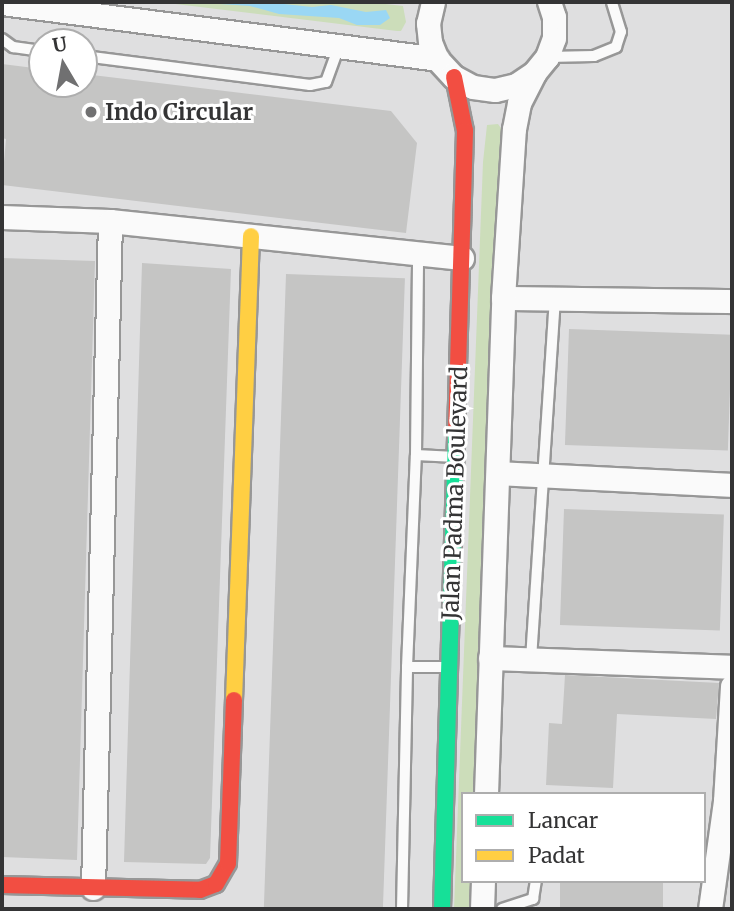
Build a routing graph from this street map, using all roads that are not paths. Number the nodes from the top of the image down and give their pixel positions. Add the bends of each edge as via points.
1 (433, 2) edge
2 (549, 2) edge
3 (612, 2) edge
4 (2, 4) edge
5 (2, 39) edge
6 (339, 46) junction
7 (28, 49) edge
8 (98, 58) edge
9 (437, 59) junction
10 (540, 65) junction
11 (454, 78) junction
12 (2, 217) edge
13 (110, 221) junction
14 (251, 236) junction
15 (418, 253) junction
16 (462, 258) junction
17 (503, 298) junction
18 (555, 299) junction
19 (732, 301) edge
20 (416, 455) junction
21 (456, 457) junction
22 (498, 473) junction
23 (541, 476) junction
24 (732, 485) edge
25 (490, 658) junction
26 (531, 659) junction
27 (407, 667) junction
28 (450, 667) junction
29 (732, 667) edge
30 (732, 686) edge
31 (486, 792) edge
32 (715, 801) edge
33 (483, 883) edge
34 (536, 883) edge
35 (2, 885) edge
36 (93, 888) junction
37 (402, 909) edge
38 (442, 909) edge
39 (482, 909) edge
40 (502, 909) edge
41 (710, 909) edge

1 - 9 street via 428,23
2 - 10 street, Jalan Padma Boulevard via 554,38
3 - 10 lane via 621,32 616,47 594,56
4 - 6 street
5 - 7 lane
6 - 8 lane via 326,82 320,85
6 - 9 street
9 - 11 street
10 - 11 street via 516,85 495,90
10 - 17 street, Jalan Padma Boulevard via 519,103 514,129
11 - 16 street, Jalan Padma Boulevard via 465,131
12 - 13 street
13 - 14 street
13 - 36 street
14 - 15 street
14 - 36 street via 228,863 216,884 200,890
15 - 16 street
15 - 20 lane
16 - 21 street, Jalan Padma Boulevard
17 - 18 street
17 - 22 street, Jalan Padma Boulevard
18 - 19 street
18 - 23 lane
20 - 21 lane
20 - 27 lane
21 - 28 street, Jalan Padma Boulevard
22 - 23 street
22 - 25 street, Jalan Padma Boulevard
23 - 24 street
23 - 26 lane
25 - 26 street
25 - 31 street, Jalan Padma Boulevard
26 - 29 street
27 - 28 lane
27 - 37 lane
28 - 38 street, Jalan Padma Boulevard
30 - 32 street
32 - 41 street
33 - 39 street
34 - 40 lane via 533,899
35 - 36 street

